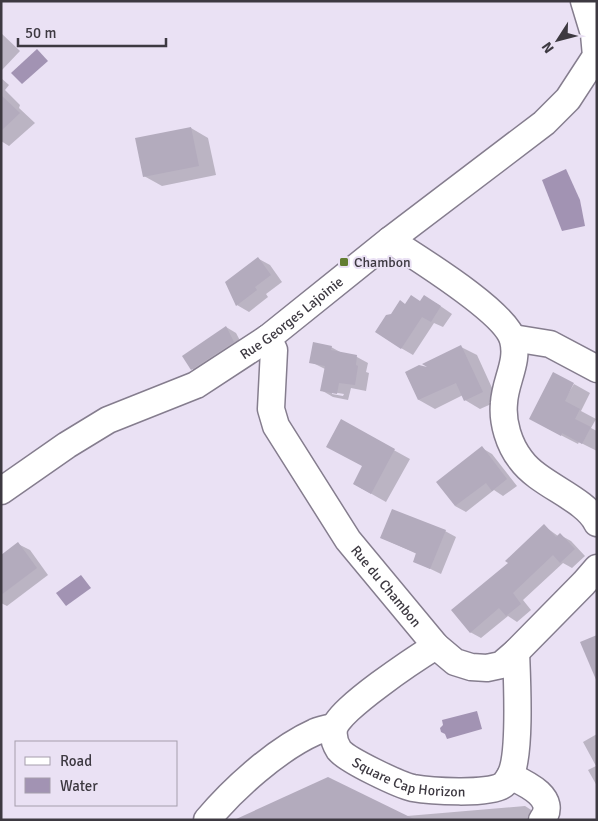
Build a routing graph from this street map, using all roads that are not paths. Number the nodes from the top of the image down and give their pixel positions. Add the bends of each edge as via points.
1 (584, 1) edge
2 (596, 57) edge
3 (390, 240) junction
4 (268, 338) junction
5 (513, 338) junction
6 (597, 368) edge
7 (1, 491) edge
8 (597, 523) edge
9 (597, 568) edge
10 (436, 646) junction
11 (516, 652) junction
12 (334, 727) junction
13 (510, 776) junction
14 (207, 820) edge
15 (542, 820) edge

1 - 2 street, Rue Georges Lajoinie via 594,34
2 - 3 street, Rue Georges Lajoinie via 568,100 544,123
3 - 4 street, Rue Georges Lajoinie
3 - 5 street via 481,302
4 - 7 street, Rue Georges Lajoinie via 196,385 108,420
4 - 10 street, Rue du Chambon via 274,350 271,409 276,426 348,540
5 - 6 street via 550,344
5 - 8 street via 515,358 504,402 511,443 536,476 578,503
9 - 11 street, Rue du Chambon
10 - 11 street, Rue du Chambon via 455,662 471,667 487,668 501,664
10 - 12 street via 408,663 345,713
11 - 13 street via 516,739
12 - 13 street, Square Cap Horizon via 334,740 350,759 410,787 442,792 490,789 502,786
12 - 14 street via 317,731 296,742 254,773
13 - 15 street via 539,792 546,807

